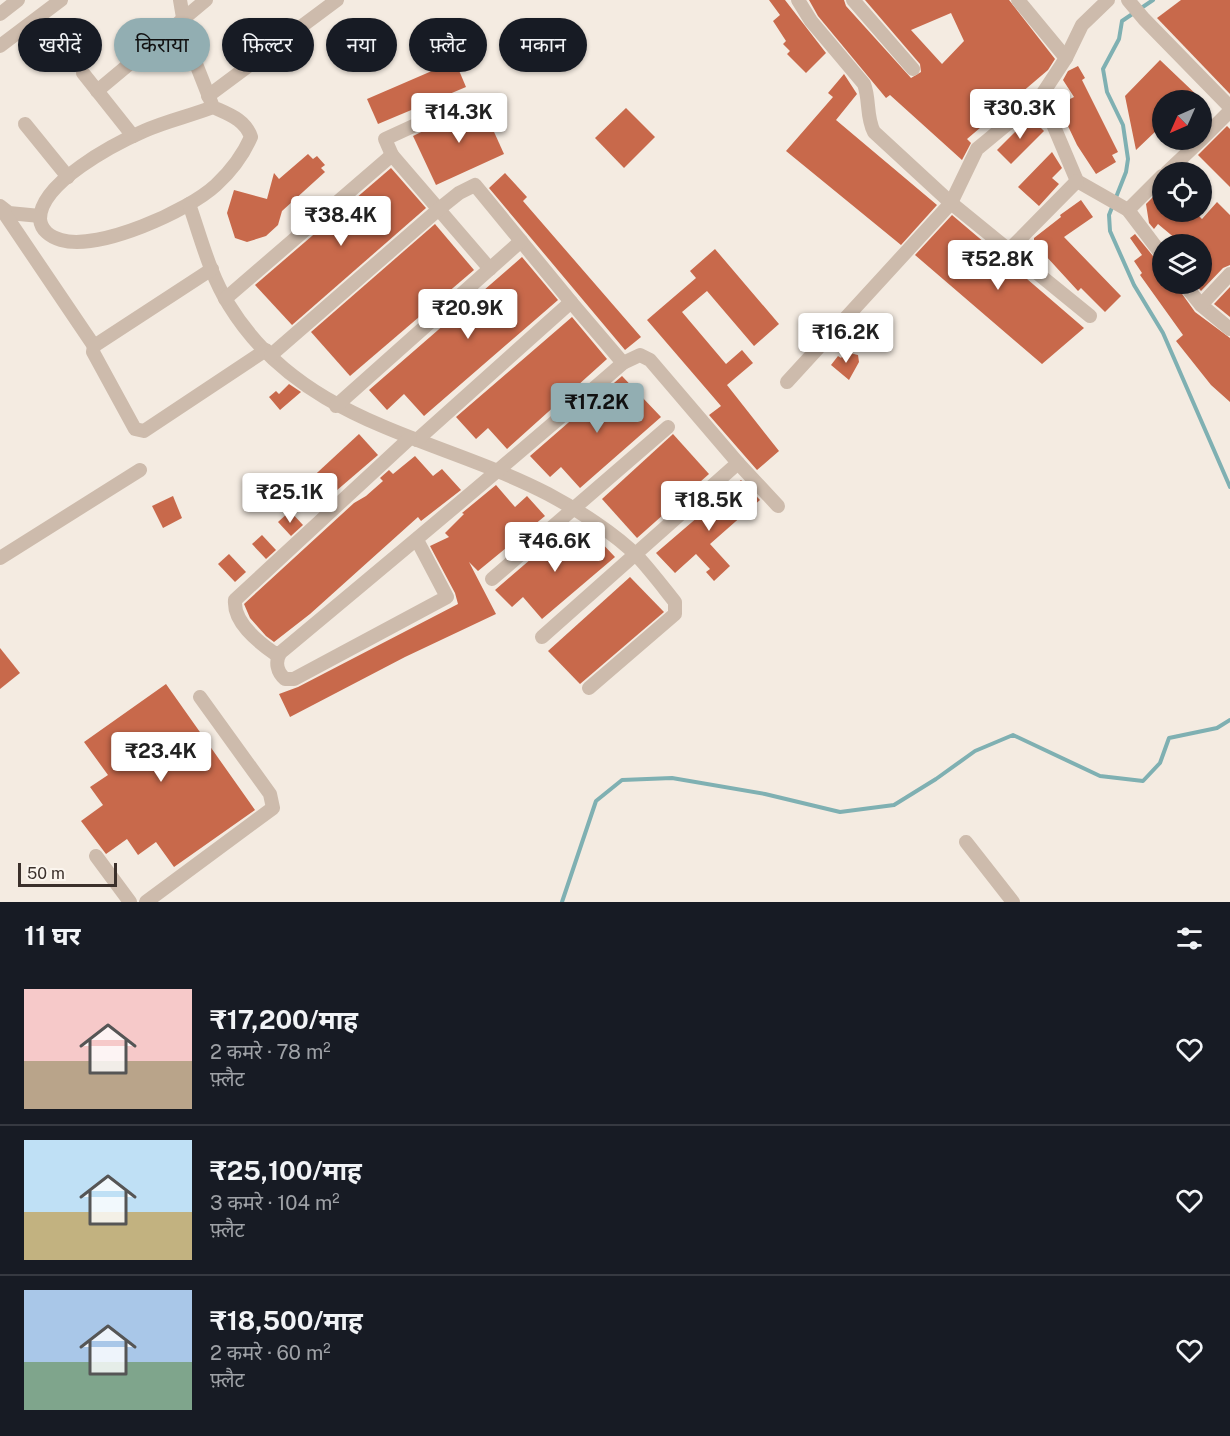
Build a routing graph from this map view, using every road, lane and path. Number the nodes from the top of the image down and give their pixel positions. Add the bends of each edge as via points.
1 (18, 0) edge
2 (61, 0) edge
3 (180, 0) edge
4 (206, 0) edge
5 (337, 0) edge
6 (798, 0) edge
7 (853, 0) edge
8 (1018, 0) edge
9 (1108, 0) edge
10 (1130, 2) edge
11 (0, 14) edge
12 (182, 18) edge
13 (184, 18) edge
14 (0, 46) edge
15 (1066, 58) junction
16 (913, 69) dead end
17 (120, 72) edge
18 (200, 72) edge
19 (83, 73) dead end
20 (97, 91) junction
21 (1041, 96) junction
22 (210, 102) junction
23 (459, 105) dead end
24 (1230, 109) edge
25 (25, 124) dead end
26 (1212, 128) edge
27 (133, 136) junction
28 (1190, 150) edge
29 (392, 155) junction
30 (1177, 162) edge
31 (68, 177) junction
32 (1077, 181) junction
33 (1152, 184) edge
34 (951, 203) junction
35 (189, 204) junction
36 (0, 207) edge
37 (1122, 207) junction
38 (439, 209) junction
39 (40, 216) junction
40 (521, 241) junction
41 (1152, 243) edge
42 (1009, 250) junction
43 (490, 269) junction
44 (212, 270) junction
45 (1230, 274) edge
46 (1192, 294) edge
47 (225, 299) junction
48 (571, 302) junction
49 (1201, 305) junction
50 (1090, 316) dead end
51 (1230, 329) edge
52 (94, 346) junction
53 (268, 353) junction
54 (623, 363) junction
55 (787, 382) dead end
56 (336, 406) junction
57 (668, 428) dead end
58 (414, 439) junction
59 (738, 463) junction
60 (140, 470) dead end
61 (498, 472) junction
62 (778, 506) dead end
63 (572, 510) junction
64 (417, 540) junction
65 (637, 556) junction
66 (0, 558) edge
67 (492, 579) dead end
68 (542, 637) dead end
69 (280, 653) junction
70 (589, 688) dead end
71 (200, 697) dead end
72 (966, 842) dead end
73 (96, 856) dead end
74 (130, 902) edge
75 (146, 902) edge
76 (1012, 902) edge

1 - 11 street
2 - 14 street
3 - 12 street
4 - 13 street
5 - 22 street
6 - 34 street via 864,84 874,132
7 - 16 street
8 - 15 street
9 - 15 street via 1082,25
10 - 24 street
15 - 21 street
17 - 20 street
18 - 22 street
19 - 20 street
20 - 27 street
21 - 32 street
21 - 34 street via 977,149
22 - 27 street
22 - 35 street via 238,118 251,137 236,164 215,186
23 - 29 street via 385,139
24 - 26 street
25 - 31 street
27 - 31 street
28 - 30 street
29 - 38 street
29 - 47 street
31 - 39 street via 45,199
32 - 37 street
32 - 42 street
33 - 37 street
34 - 42 street
34 - 55 street
35 - 39 street via 103,239 85,242 48,235
35 - 44 street
36 - 39 street via 9,213
36 - 52 street
37 - 41 street
38 - 40 street via 475,185
38 - 43 street
38 - 53 street
40 - 43 street
40 - 48 street
42 - 50 street
43 - 56 street
44 - 47 street
44 - 52 street
45 - 49 street
46 - 49 street
47 - 53 street
48 - 54 street
48 - 58 street
49 - 51 street
52 - 53 street via 93,352 140,432
53 - 56 street
54 - 59 street via 640,355 650,360
54 - 61 street
56 - 58 street
57 - 63 street
58 - 61 street
58 - 69 street via 235,600 235,613 241,622 266,647
59 - 62 street
59 - 65 street
60 - 66 street
61 - 63 street
61 - 64 street
63 - 65 street
63 - 67 street
64 - 69 street
64 - 69 street via 447,597 294,679 285,679 280,674
65 - 68 street
65 - 70 street via 675,602 676,611
71 - 75 street via 270,794 273,808
72 - 76 street
73 - 74 street

